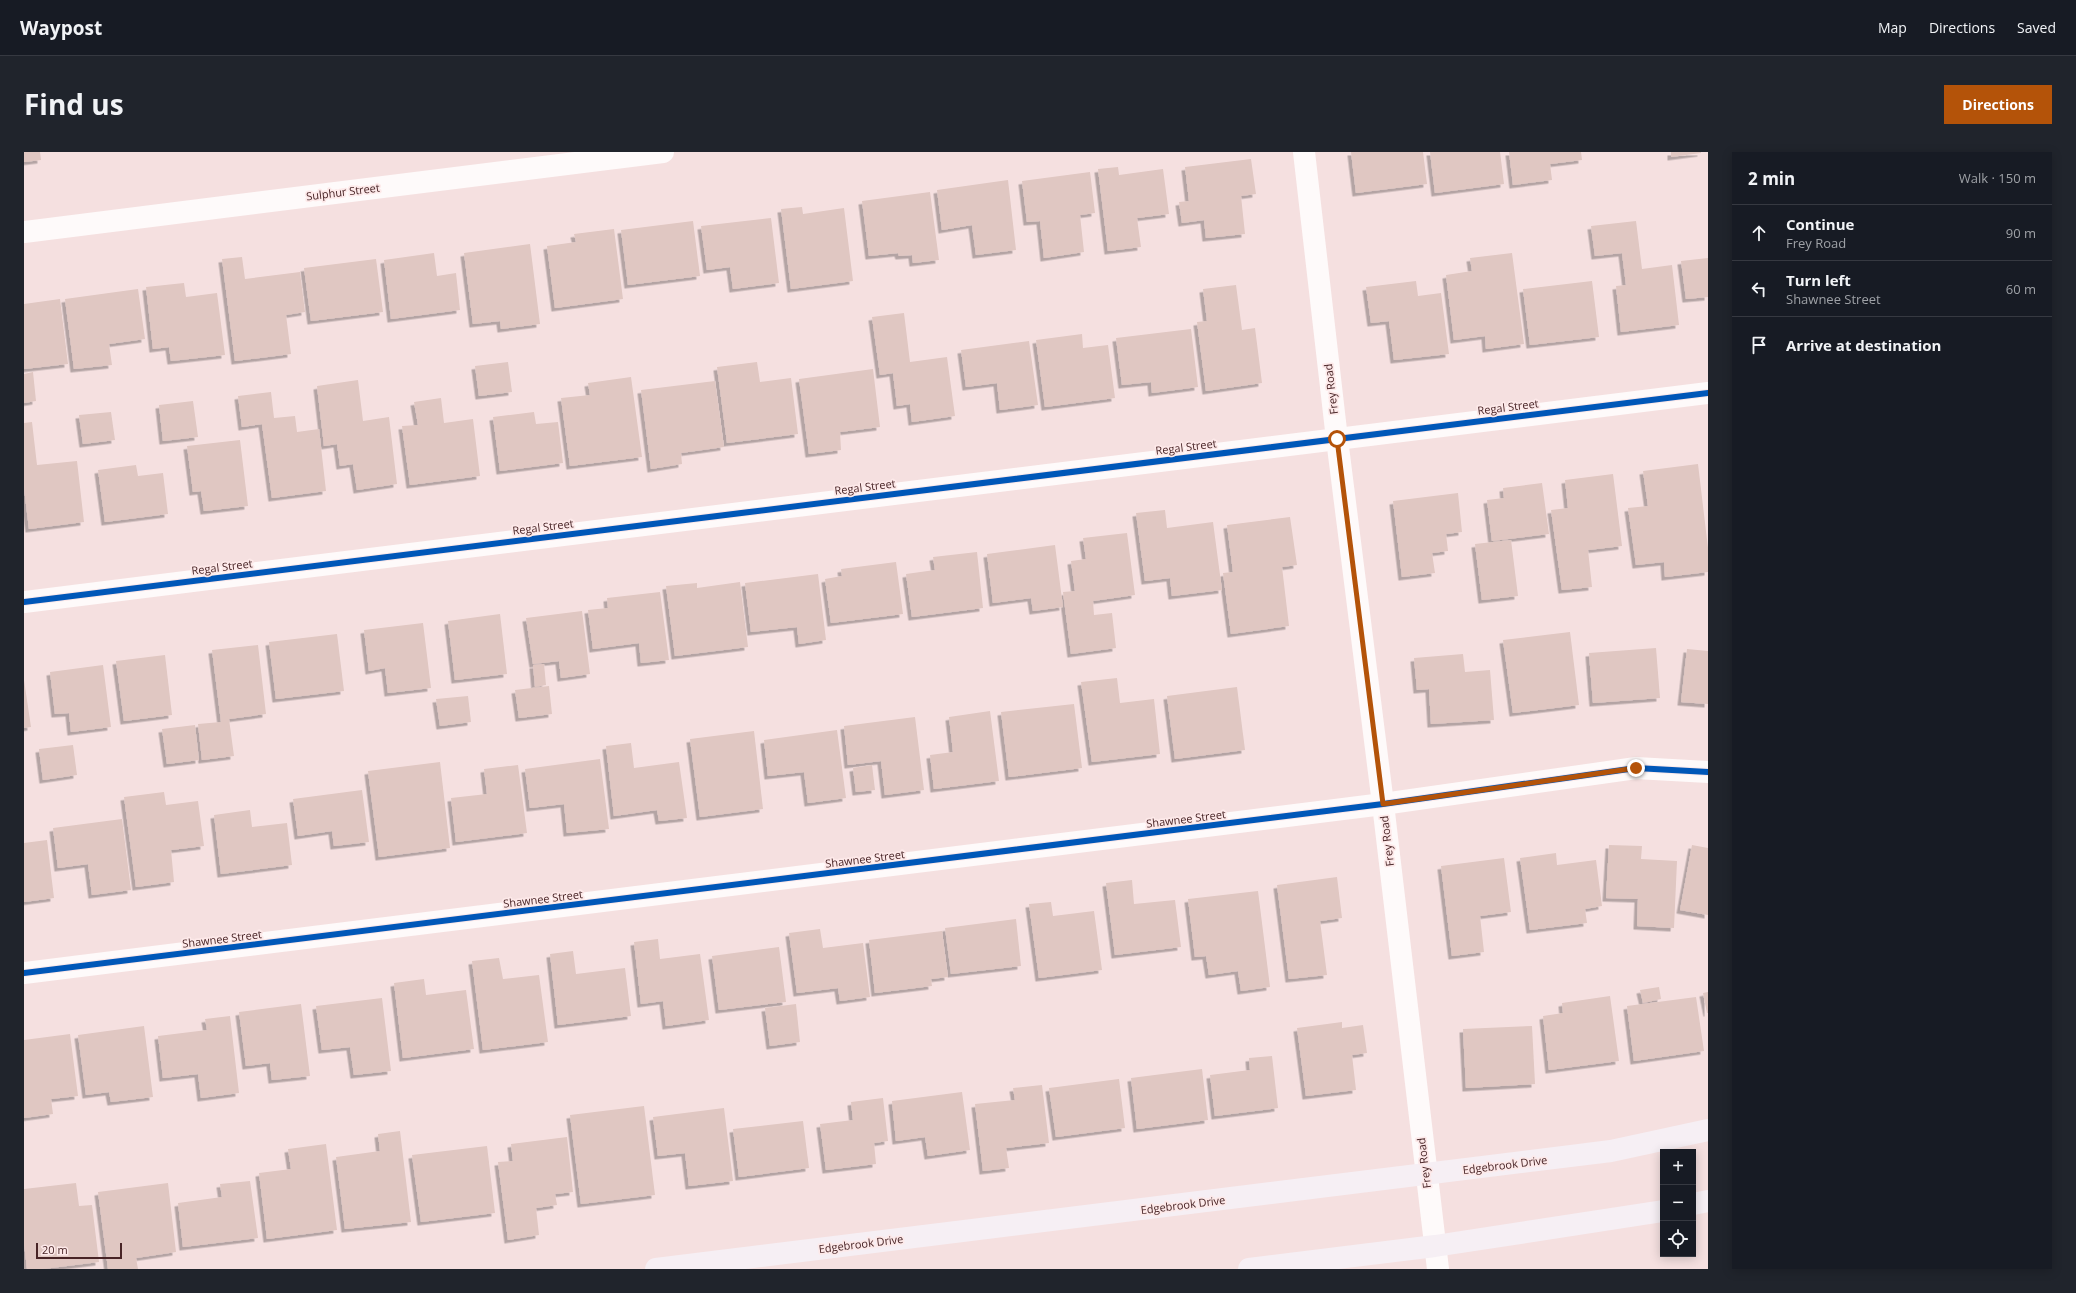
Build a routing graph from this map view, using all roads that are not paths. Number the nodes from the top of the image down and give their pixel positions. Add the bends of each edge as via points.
1 (663, 152) edge
2 (1304, 152) edge
3 (24, 232) edge
4 (1708, 393) edge
5 (1337, 439) junction
6 (24, 602) edge
7 (1708, 772) edge
8 (1383, 804) junction
9 (24, 973) edge
10 (1708, 1130) edge
11 (1425, 1175) junction
12 (1708, 1200) edge
13 (1696, 1203) edge
14 (1660, 1211) edge
15 (1435, 1246) junction
16 (795, 1261) edge
17 (656, 1269) edge
18 (1249, 1269) edge
19 (1438, 1269) edge

1 - 3 street, Sulphur Street
2 - 5 street, Frey Road
4 - 5 street, Regal Street
5 - 6 street, Regal Street
5 - 8 street, Frey Road
7 - 8 street, Shawnee Street via 1636,768
8 - 9 street, Shawnee Street
8 - 11 street, Frey Road
10 - 11 main road, Edgebrook Drive via 1611,1151
11 - 15 street, Frey Road
11 - 16 main road, Edgebrook Drive
12 - 13 main road
14 - 15 main road
15 - 18 main road
15 - 19 street, Frey Road
16 - 17 main road, Edgebrook Drive

